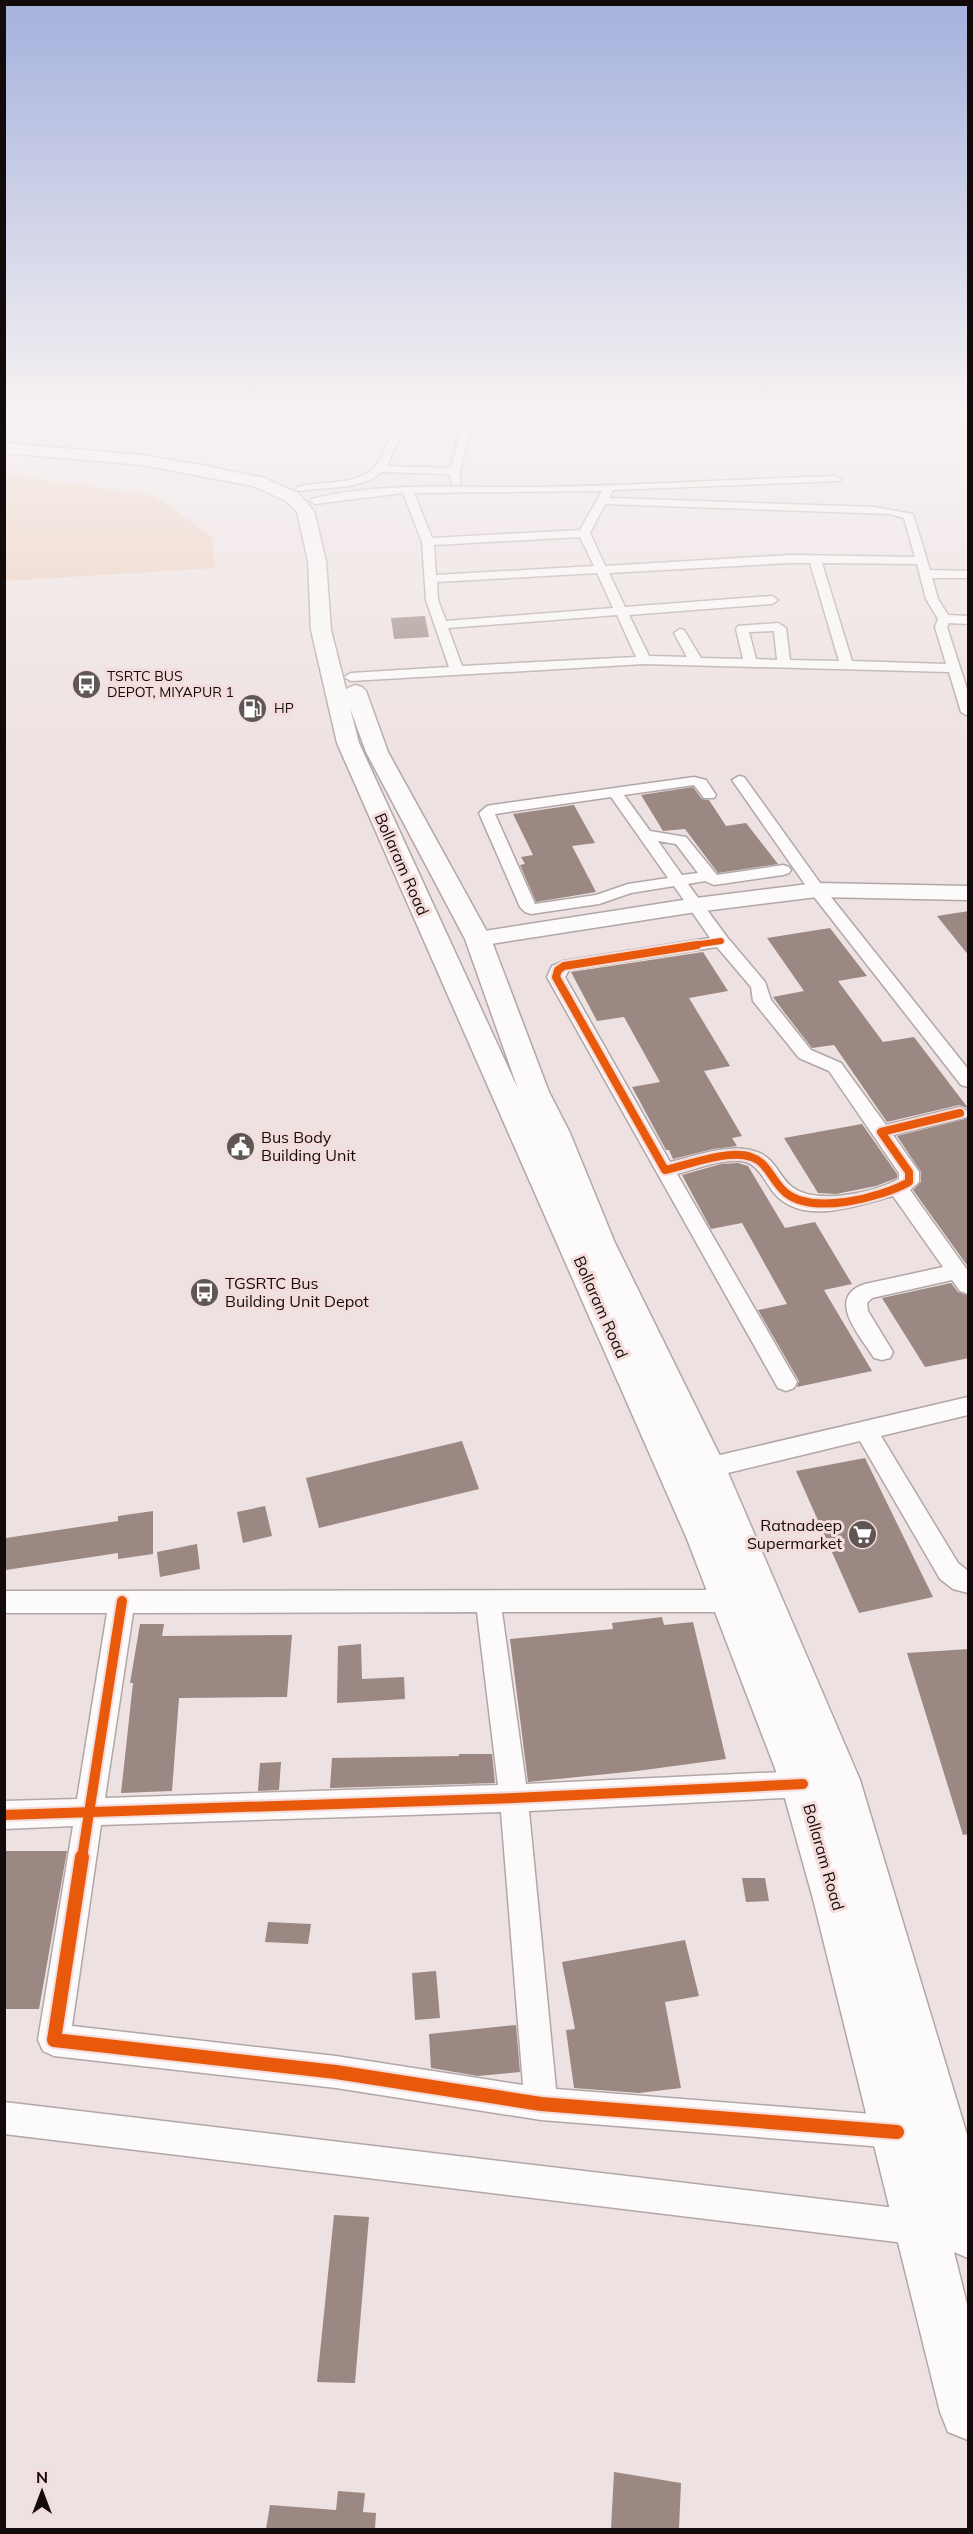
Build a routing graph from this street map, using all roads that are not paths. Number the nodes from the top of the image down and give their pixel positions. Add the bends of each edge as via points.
1 (309, 531) edge
2 (326, 531) edge
3 (424, 531) edge
4 (913, 531) edge
5 (584, 533) joint
6 (428, 542) junction
7 (816, 559) junction
8 (920, 561) junction
9 (601, 568) junction
10 (925, 574) junction
11 (969, 574) edge
12 (431, 579) junction
13 (772, 600) dead end
14 (621, 611) junction
15 (944, 619) junction
16 (969, 620) edge
17 (440, 624) junction
18 (680, 633) dead end
19 (644, 660) junction
20 (696, 662) junction
21 (751, 663) junction
22 (784, 664) junction
23 (848, 665) junction
24 (954, 668) junction
25 (457, 670) junction
26 (351, 677) junction
27 (969, 712) edge
28 (739, 780) dead end
29 (614, 791) junction
30 (709, 795) dead end
31 (646, 835) junction
32 (783, 870) dead end
33 (708, 876) junction
34 (679, 882) junction
35 (817, 890) junction
36 (969, 894) edge
37 (696, 905) junction
38 (478, 939) junction
39 (721, 941) junction
40 (969, 1081) edge
41 (960, 1113) dead end
42 (881, 1132) junction
43 (665, 1170) junction
44 (898, 1188) junction
45 (963, 1278) edge
46 (882, 1352) dead end
47 (786, 1382) dead end
48 (969, 1406) edge
49 (866, 1430) junction
50 (707, 1468) junction
51 (969, 1582) edge
52 (488, 1600) junction
53 (122, 1601) junction
54 (732, 1601) junction
55 (4, 1602) edge
56 (803, 1784) junction
57 (514, 1798) junction
58 (88, 1813) junction
59 (4, 1815) edge
60 (541, 2104) junction
61 (4, 2118) edge
62 (897, 2132) junction
63 (922, 2228) junction
64 (969, 2232) edge
65 (969, 2412) edge

1 - 54 main road, Bollaram Road via 316,561 321,630 348,743
2 - 26 main road, Bollaram Road via 333,544 340,629
3 - 6 street
4 - 8 street
5 - 6 street
5 - 9 street
6 - 12 street
7 - 8 street
7 - 9 street
7 - 23 street
8 - 10 street
9 - 12 street
9 - 14 street
10 - 11 street
10 - 15 street via 932,599
12 - 17 street via 432,600
13 - 14 street
14 - 17 street
14 - 19 street
15 - 16 street
15 - 24 street via 941,627
17 - 25 street
18 - 20 street
19 - 20 street
19 - 25 street
20 - 21 street
21 - 22 street
21 - 22 street via 742,629 777,627
22 - 23 street
23 - 24 street
24 - 27 street
25 - 26 street
26 - 38 main road, Bollaram Road via 377,752
28 - 35 street
29 - 30 street via 694,780
29 - 31 street
29 - 34 street via 488,810 528,907 537,909
31 - 33 street via 681,840
31 - 34 street
32 - 33 street via 720,880
33 - 34 street
34 - 37 street
35 - 36 street
35 - 37 street
35 - 40 street
37 - 38 street
37 - 39 street
38 - 50 main road, Bollaram Road via 534,1092 555,1133 599,1243
39 - 42 street via 759,986 762,1002 799,1049 835,1067
39 - 43 street via 564,966 556,977
41 - 42 street
42 - 44 street via 909,1172 909,1182
43 - 44 street via 735,1155 751,1156 765,1165 786,1193 803,1202 825,1204
43 - 47 street
44 - 45 street
45 - 46 street via 865,1292 856,1300 857,1312
48 - 49 street
49 - 50 street
49 - 51 street via 949,1571
50 - 64 main road, Bollaram Road via 838,1780
52 - 53 street
52 - 54 street
52 - 57 street
53 - 55 street
53 - 58 street
54 - 56 main road, Bollaram Road
56 - 57 street
56 - 62 main road, Bollaram Road
57 - 58 street
57 - 60 street
58 - 59 street
58 - 60 street via 54,2040 336,2072
60 - 62 street
61 - 63 street
62 - 63 main road, Bollaram Road
63 - 65 main road, Bollaram Road

